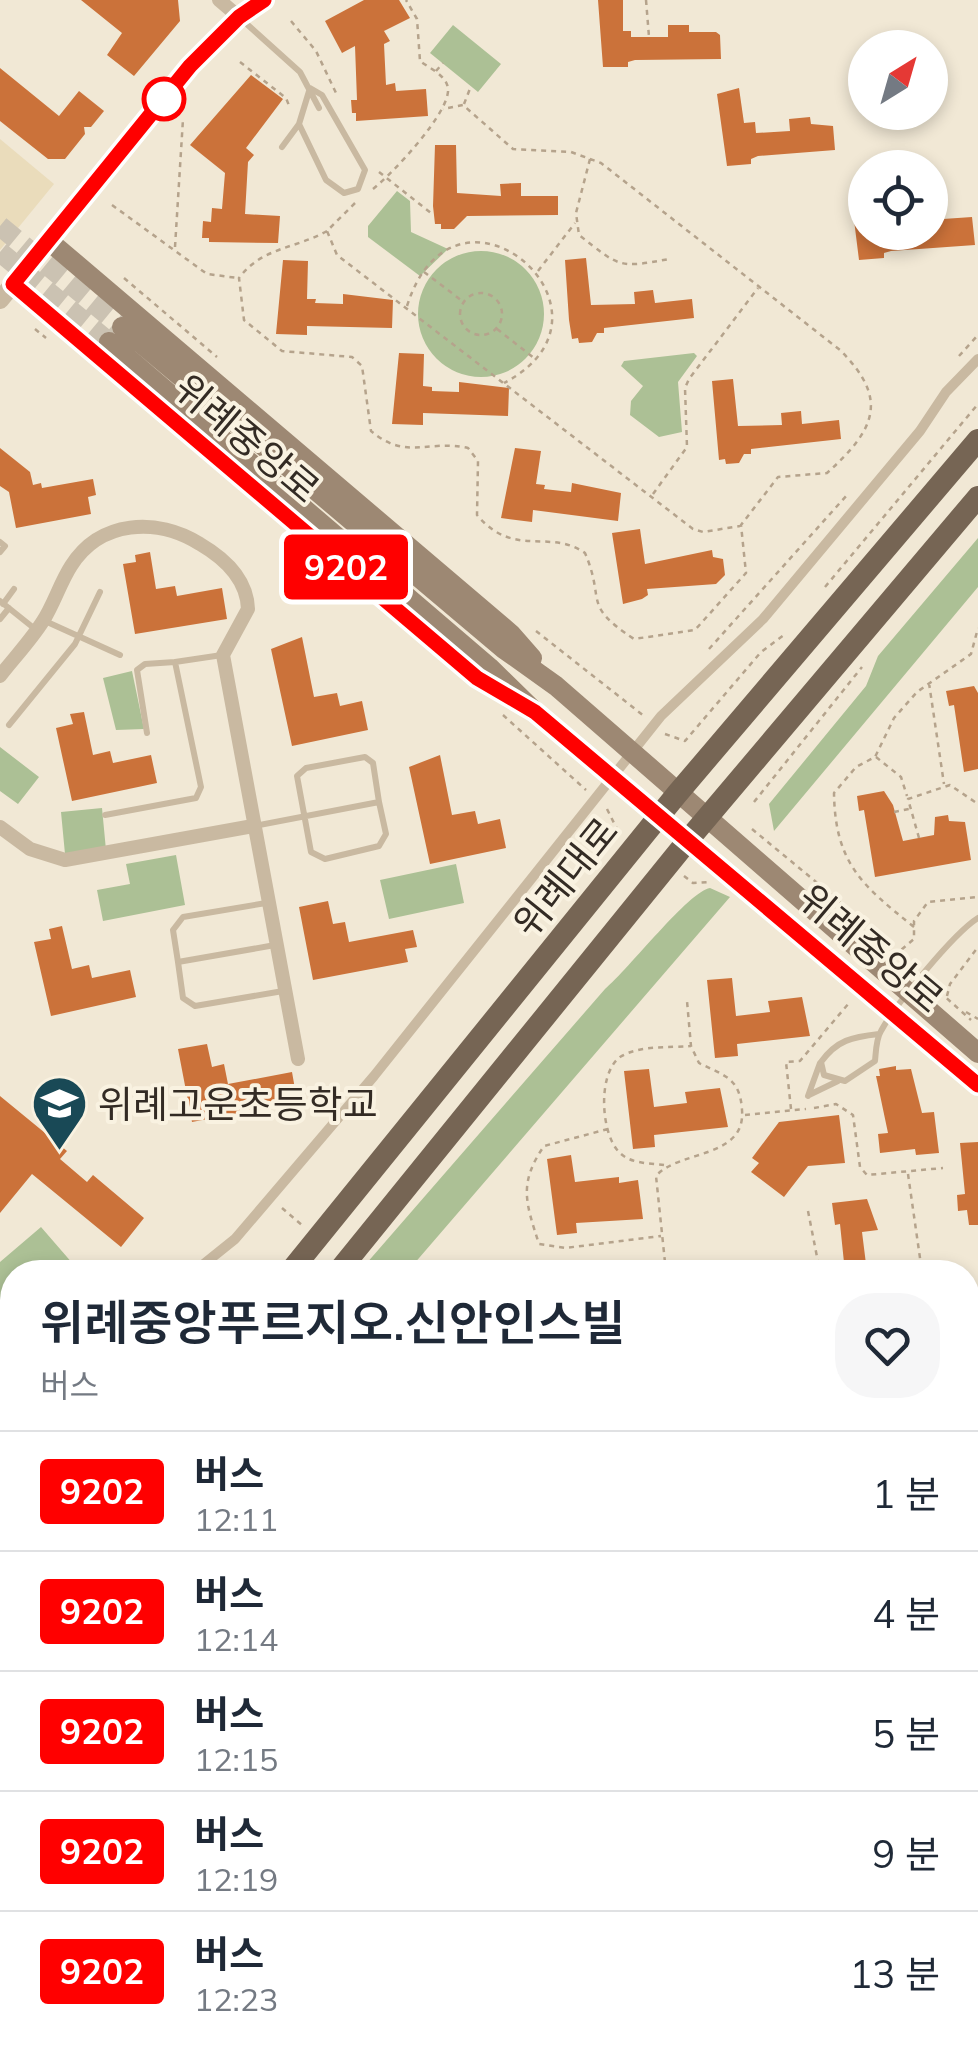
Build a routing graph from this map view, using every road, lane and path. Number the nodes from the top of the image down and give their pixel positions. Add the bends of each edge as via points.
1 (219, 0) edge
2 (264, 0) edge
3 (406, 0) edge
4 (646, 0) edge
5 (239, 17) junction
6 (649, 37) dead end
7 (240, 62) dead end
8 (442, 63) dead end
9 (434, 72) junction
10 (470, 86) dead end
11 (310, 88) junction
12 (464, 105) junction
13 (319, 108) dead end
14 (443, 110) junction
15 (183, 119) dead end
16 (297, 127) junction
17 (282, 147) dead end
18 (590, 158) junction
19 (386, 178) junction
20 (372, 189) dead end
21 (412, 198) junction
22 (358, 200) dead end
23 (112, 205) dead end
24 (410, 206) dead end
25 (431, 213) dead end
26 (576, 222) junction
27 (327, 232) junction
28 (49, 241) junction
29 (176, 248) junction
30 (668, 259) dead end
31 (423, 271) junction
32 (538, 271) junction
33 (239, 278) junction
34 (760, 287) junction
35 (6, 292) edge
36 (464, 302) junction
37 (406, 308) junction
38 (496, 328) junction
39 (978, 335) edge
40 (535, 358) junction
41 (978, 359) edge
42 (690, 364) dead end
43 (700, 365) junction
44 (950, 370) dead end
45 (504, 382) junction
46 (978, 404) edge
47 (978, 440) edge
48 (856, 485) dead end
49 (651, 496) junction
50 (978, 497) edge
51 (741, 525) junction
52 (0, 542) edge
53 (0, 552) edge
54 (824, 588) dead end
55 (14, 589) dead end
56 (100, 592) dead end
57 (4, 604) edge
58 (0, 620) edge
59 (40, 625) junction
60 (978, 628) edge
61 (786, 634) dead end
62 (79, 637) junction
63 (706, 654) dead end
64 (223, 655) junction
65 (120, 656) dead end
66 (174, 662) junction
67 (0, 676) edge
68 (928, 682) junction
69 (556, 686) junction
70 (535, 712) junction
71 (9, 725) dead end
72 (147, 732) dead end
73 (686, 741) dead end
74 (875, 756) junction
75 (944, 785) junction
76 (678, 794) junction
77 (908, 798) junction
78 (379, 802) junction
79 (978, 804) edge
80 (910, 808) junction
81 (894, 812) dead end
82 (105, 815) dead end
83 (661, 815) junction
84 (304, 816) junction
85 (706, 819) junction
86 (253, 826) junction
87 (0, 828) edge
88 (752, 829) dead end
89 (919, 838) dead end
90 (689, 839) junction
91 (978, 897) edge
92 (268, 903) junction
93 (978, 918) edge
94 (852, 919) dead end
95 (914, 927) junction
96 (276, 944) junction
97 (978, 946) edge
98 (895, 955) dead end
99 (178, 962) junction
100 (923, 978) junction
101 (862, 986) junction
102 (284, 990) junction
103 (908, 996) junction
104 (946, 998) junction
105 (687, 1001) dead end
106 (960, 1009) junction
107 (894, 1013) junction
108 (978, 1019) edge
109 (978, 1027) edge
110 (878, 1034) junction
111 (692, 1046) junction
112 (978, 1053) edge
113 (298, 1059) dead end
114 (821, 1062) junction
115 (840, 1080) junction
116 (978, 1085) edge
117 (792, 1111) junction
118 (743, 1115) junction
119 (608, 1129) junction
120 (665, 1165) junction
121 (943, 1168) dead end
122 (908, 1172) junction
123 (808, 1211) dead end
124 (661, 1236) junction
125 (209, 1260) edge
126 (300, 1260) edge
127 (348, 1260) edge
128 (664, 1260) edge
129 (818, 1260) edge
130 (920, 1260) edge

1 - 5 street
2 - 5 street
3 - 9 path via 417,19 420,61
4 - 6 path
5 - 11 lane
5 - 28 street via 190,66
7 - 16 path via 286,98 286,117
8 - 9 path
9 - 14 path via 449,91
10 - 12 path
11 - 13 lane
11 - 16 lane
11 - 16 lane via 322,95 366,170 358,189 344,194 326,180
12 - 14 path
12 - 18 path via 513,149
14 - 19 path
15 - 29 path
16 - 17 lane
18 - 26 path
18 - 34 path
19 - 20 path
19 - 21 path
21 - 24 path
21 - 25 path
22 - 27 path
23 - 29 path
26 - 30 path via 579,234 616,264
26 - 32 path
27 - 33 path via 253,259
27 - 37 path via 338,255
28 - 35 street
28 - 69 main road, 위례중앙로 via 511,634
29 - 33 path via 207,274
31 - 32 path via 447,249 466,243 505,248
31 - 36 path
31 - 37 path
32 - 40 path via 552,308 550,332
33 - 51 path via 244,320 259,335 282,351 341,353 362,366 367,420 382,441 398,449 468,448 478,460 478,515 486,526 509,541 567,544 585,553 598,613 634,639 695,630 702,623 746,573
34 - 43 path
34 - 51 path via 857,367 868,383 872,417 827,474 778,478
35 - 70 main road, 위례중앙로 via 477,678
36 - 38 path via 460,318 466,330 479,335
36 - 38 path via 479,293 492,297 501,314
37 - 45 path
38 - 40 path
39 - 44 path
40 - 45 path
41 - 125 street via 763,619 660,716 361,1092
42 - 43 path
43 - 49 path via 685,388 688,447
45 - 49 path
46 - 54 path
47 - 76 main road, 위례대로
48 - 63 path
49 - 51 path via 703,532
50 - 85 main road, 위례대로
52 - 53 lane
55 - 57 lane
56 - 62 lane
57 - 58 lane
57 - 59 lane
59 - 62 lane
59 - 64 street via 88,547 122,528 156,526 210,549 243,584 248,609
59 - 67 street
60 - 68 path via 971,654
61 - 73 path via 761,652
62 - 65 lane
62 - 71 lane
64 - 66 lane
64 - 86 street
66 - 72 lane via 137,670
66 - 82 lane via 201,788 196,798
68 - 74 path via 894,718
68 - 75 path
69 - 70 main road, 위례중앙로 via 115,334
69 - 76 main road, 위례중앙로
70 - 83 main road, 위례중앙로
74 - 77 path via 901,777
74 - 95 path via 856,766 834,793 842,848 862,885
75 - 77 path
75 - 79 path
76 - 83 main road, 위례대로
76 - 85 main road, 위례중앙로
77 - 80 path
78 - 84 lane
78 - 84 lane via 386,834 379,846 325,859 311,852
78 - 84 lane via 366,757 320,765 297,776
80 - 81 path
80 - 89 path
83 - 90 main road, 위례중앙로
83 - 126 main road, 위례대로
84 - 86 lane
85 - 90 main road, 위례대로
85 - 103 main road, 위례중앙로
86 - 87 street via 65,860 30,849
86 - 92 street
88 - 94 path
90 - 101 main road, 위례중앙로
90 - 127 main road, 위례대로
91 - 95 path via 928,902
92 - 96 street
92 - 99 lane via 183,917 173,930
93 - 100 lane
95 - 98 path via 914,939
96 - 99 lane
96 - 102 street
97 - 104 path
99 - 102 lane via 183,998 195,1006
100 - 103 lane
100 - 104 path
101 - 107 main road, 위례중앙로
101 - 117 path via 800,1061 786,1062
102 - 113 street
103 - 107 lane
103 - 112 main road, 위례중앙로
104 - 106 path
105 - 111 path
106 - 108 path
106 - 109 path
107 - 110 lane
107 - 116 main road, 위례중앙로
110 - 114 lane via 848,1038
110 - 115 lane via 875,1061
111 - 118 path via 699,1063 739,1087
111 - 119 path via 634,1050 618,1059 606,1081
114 - 115 lane via 824,1074
114 - 115 lane via 808,1096
117 - 118 path
117 - 122 path via 847,1108 867,1175
118 - 120 path via 729,1140 710,1153
119 - 120 path via 628,1159
119 - 124 path via 544,1146 533,1161 525,1180 539,1244 565,1248
120 - 124 path via 655,1187
121 - 122 path
122 - 130 path
123 - 129 path
124 - 128 path

